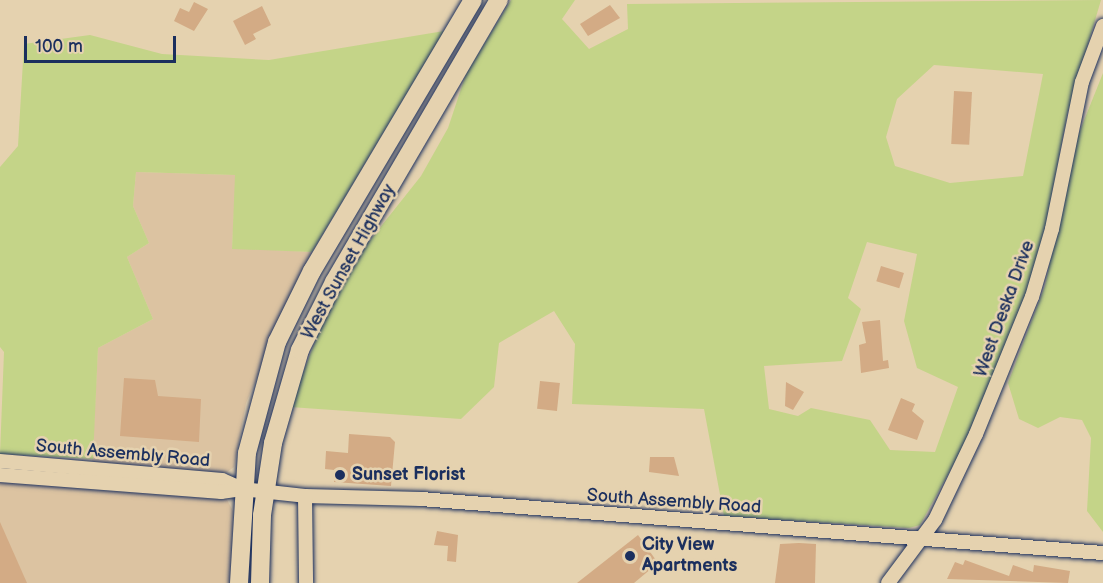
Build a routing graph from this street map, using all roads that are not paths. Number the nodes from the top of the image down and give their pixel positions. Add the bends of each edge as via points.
1 (473, 0) edge
2 (499, 0) edge
3 (1103, 26) edge
4 (0, 461) edge
5 (0, 475) edge
6 (242, 489) junction
7 (266, 491) junction
8 (305, 496) junction
9 (922, 538) junction
10 (1103, 553) edge
11 (239, 583) edge
12 (260, 583) edge
13 (306, 583) edge
14 (888, 583) edge

1 - 6 main road, West Sunset Highway via 290,315 265,375
2 - 7 main road, West Sunset Highway via 306,335 281,405
3 - 9 street, West Deska Drive via 1082,82 1052,229 1032,297 976,434
4 - 6 street, South Assembly Road via 222,480
5 - 6 street, South Assembly Road via 221,492
6 - 7 street, South Assembly Road
6 - 11 main road, West Sunset Highway
7 - 8 street, South Assembly Road
7 - 12 main road, West Sunset Highway
8 - 9 street, South Assembly Road via 422,499
8 - 13 street
9 - 10 street, South Assembly Road
9 - 14 street, West Deska Drive

